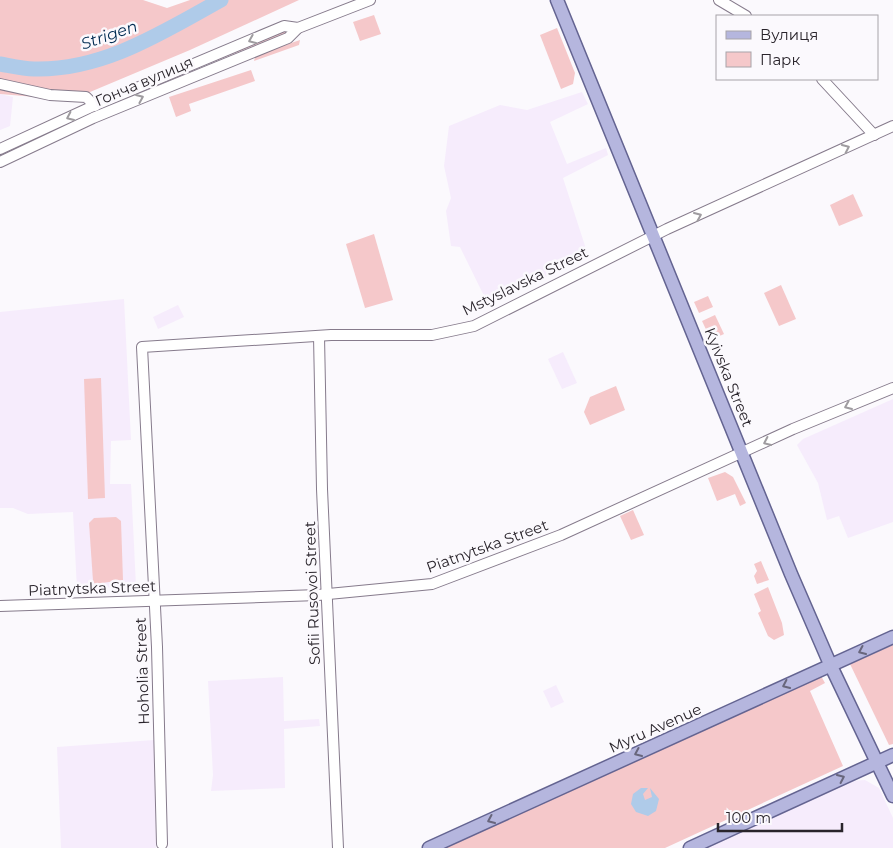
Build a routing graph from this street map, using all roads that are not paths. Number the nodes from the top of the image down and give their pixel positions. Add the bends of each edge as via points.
1 (370, 0) edge
2 (558, 0) edge
3 (719, 0) edge
4 (744, 15) edge
5 (298, 28) junction
6 (823, 80) edge
7 (0, 84) edge
8 (95, 106) junction
9 (893, 126) edge
10 (874, 135) junction
11 (0, 149) edge
12 (0, 162) edge
13 (653, 235) junction
14 (319, 336) junction
15 (142, 347) joint
16 (893, 388) edge
17 (741, 454) junction
18 (328, 594) junction
19 (154, 601) junction
20 (0, 606) edge
21 (893, 637) edge
22 (830, 664) junction
23 (893, 755) edge
24 (877, 762) junction
25 (893, 796) edge
26 (162, 844) dead end
27 (338, 848) edge
28 (429, 848) edge
29 (690, 848) edge

1 - 5 street, Гонча вулиця
2 - 13 main road, Kyivska Street
3 - 4 street
5 -> 8 street, Гонча вулиця via 284,26
12 -> 5 street, Гонча вулиця via 93,118 288,38
6 - 10 street
7 - 8 street, Гонча вулиця via 50,96 86,98
8 -> 11 street, Гонча вулиця
9 - 10 street, Mstyslavska Street
13 -> 10 street, Mstyslavska Street
13 - 14 street, Mstyslavska Street via 474,326 432,335
13 - 17 main road, Kyivska Street
14 - 15 street, Mstyslavska Street
14 - 18 street, Sofii Rusovoi Street
15 - 19 street, Hoholia Street
16 -> 17 street, Piatnytska Street
17 - 18 street, Piatnytska Street via 561,534 432,584
17 - 22 main road, Kyivska Street
18 - 19 street, Piatnytska Street
18 - 27 street, Sofii Rusovoi Street
19 - 20 street, Piatnytska Street
19 - 26 street, Hoholia Street
21 -> 22 main road, Myru Avenue
22 - 24 main road, Kyivska Street
22 -> 28 main road, Myru Avenue
23 - 24 main road
24 - 25 main road, Kyivska Street
29 -> 24 main road

